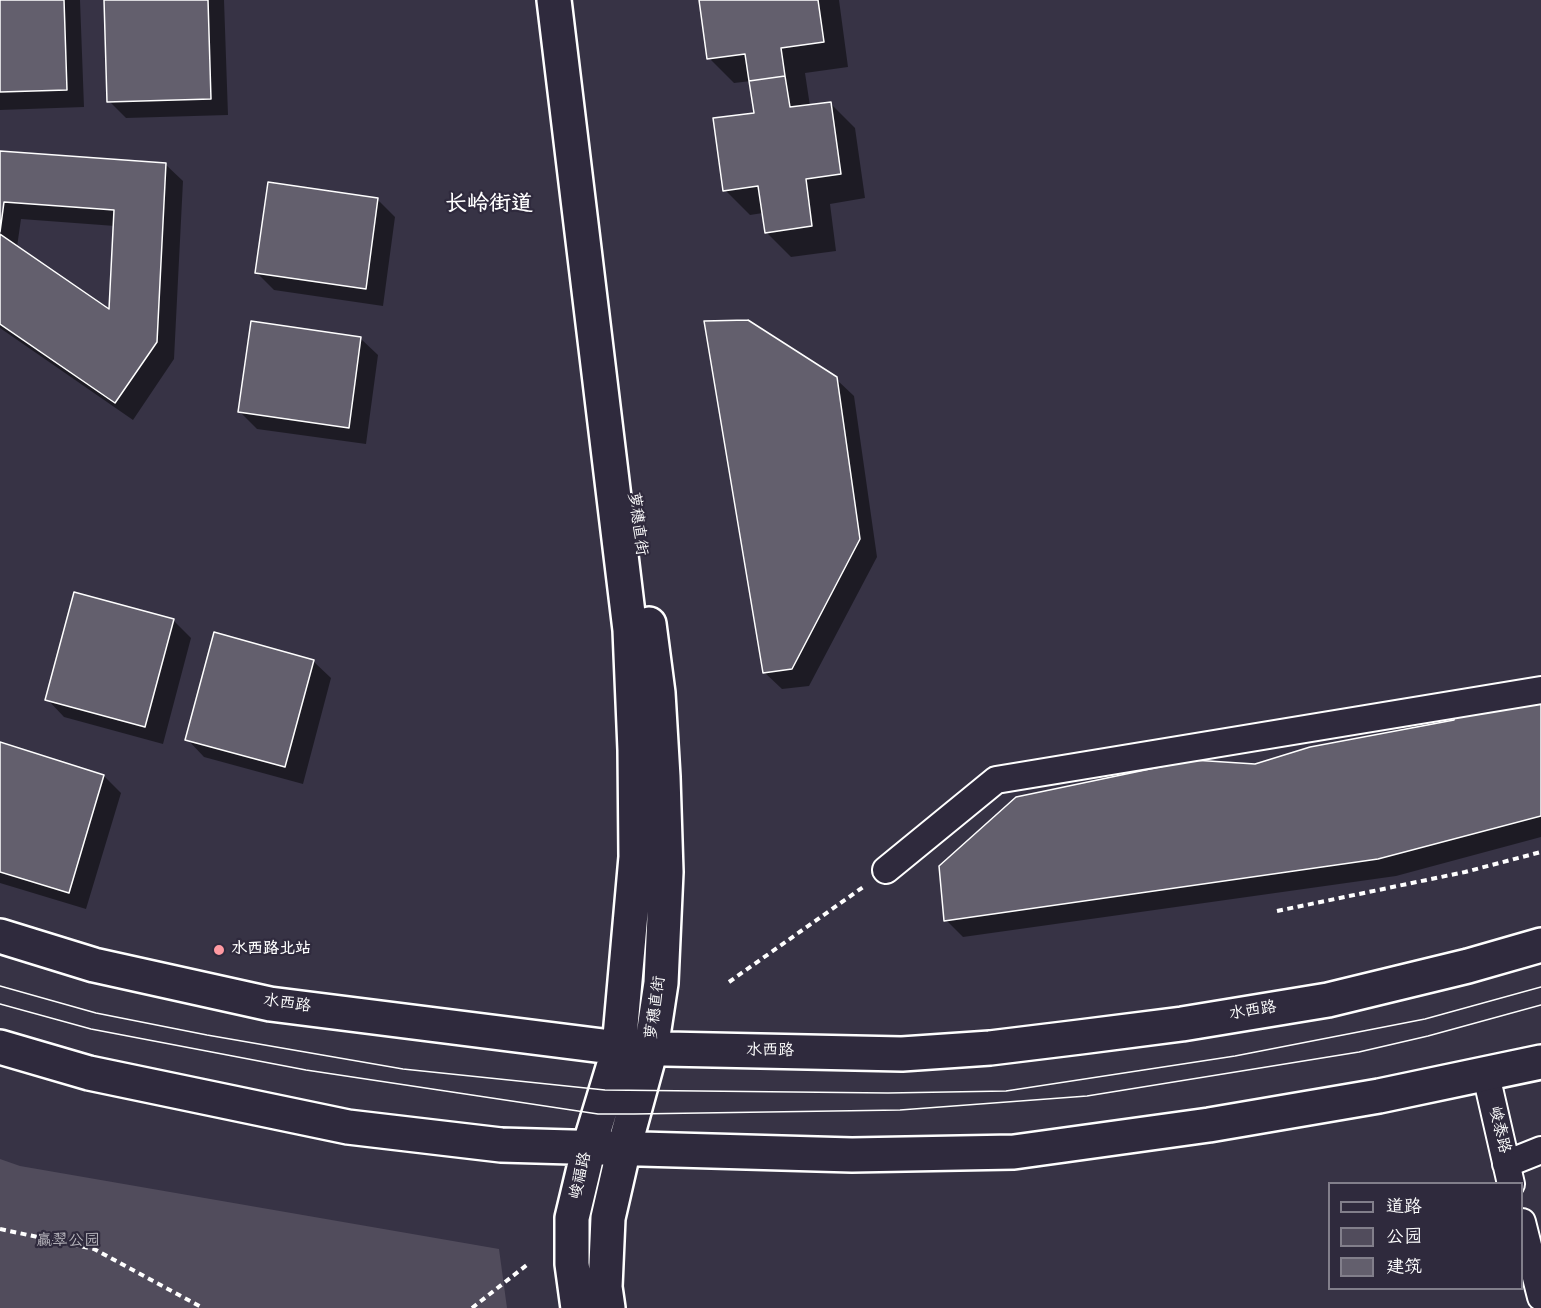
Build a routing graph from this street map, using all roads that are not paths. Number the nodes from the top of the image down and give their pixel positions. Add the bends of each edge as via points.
1 (554, 0) edge
2 (574, 0) edge
3 (1541, 690) edge
4 (886, 870) road end
5 (0, 936) edge
6 (1541, 945) edge
7 (0, 1047) edge
8 (619, 1048) junction
9 (651, 1049) junction
10 (1541, 1062) edge
11 (1486, 1075) junction
12 (589, 1147) junction
13 (624, 1148) junction
14 (1541, 1150) edge
15 (1509, 1174) edge
16 (1523, 1230) edge
17 (1541, 1297) edge
18 (578, 1308) edge
19 (608, 1308) edge

1 - 8 main road, 萝穗直街 via 630,630 636,857
2 - 9 main road, 萝穗直街 via 658,693 666,872 661,983
3 - 4 street via 996,780
5 - 8 main road, 水西路 via 94,965 270,1004
6 - 9 main road, 水西路 via 1328,1000 1182,1024 990,1048 902,1054
7 - 12 main road via 90,1073 348,1127 501,1145
8 - 9 main road, 水西路
8 - 12 main road, 峻福路
9 - 13 main road
10 - 11 main road
11 - 13 main road via 1209,1125 1014,1152 852,1155
11 - 15 street, 峻泰路
12 - 13 main road
12 - 18 main road, 峻福路 via 572,1218 572,1264
13 - 19 main road via 608,1218
14 - 15 street
16 - 17 street

